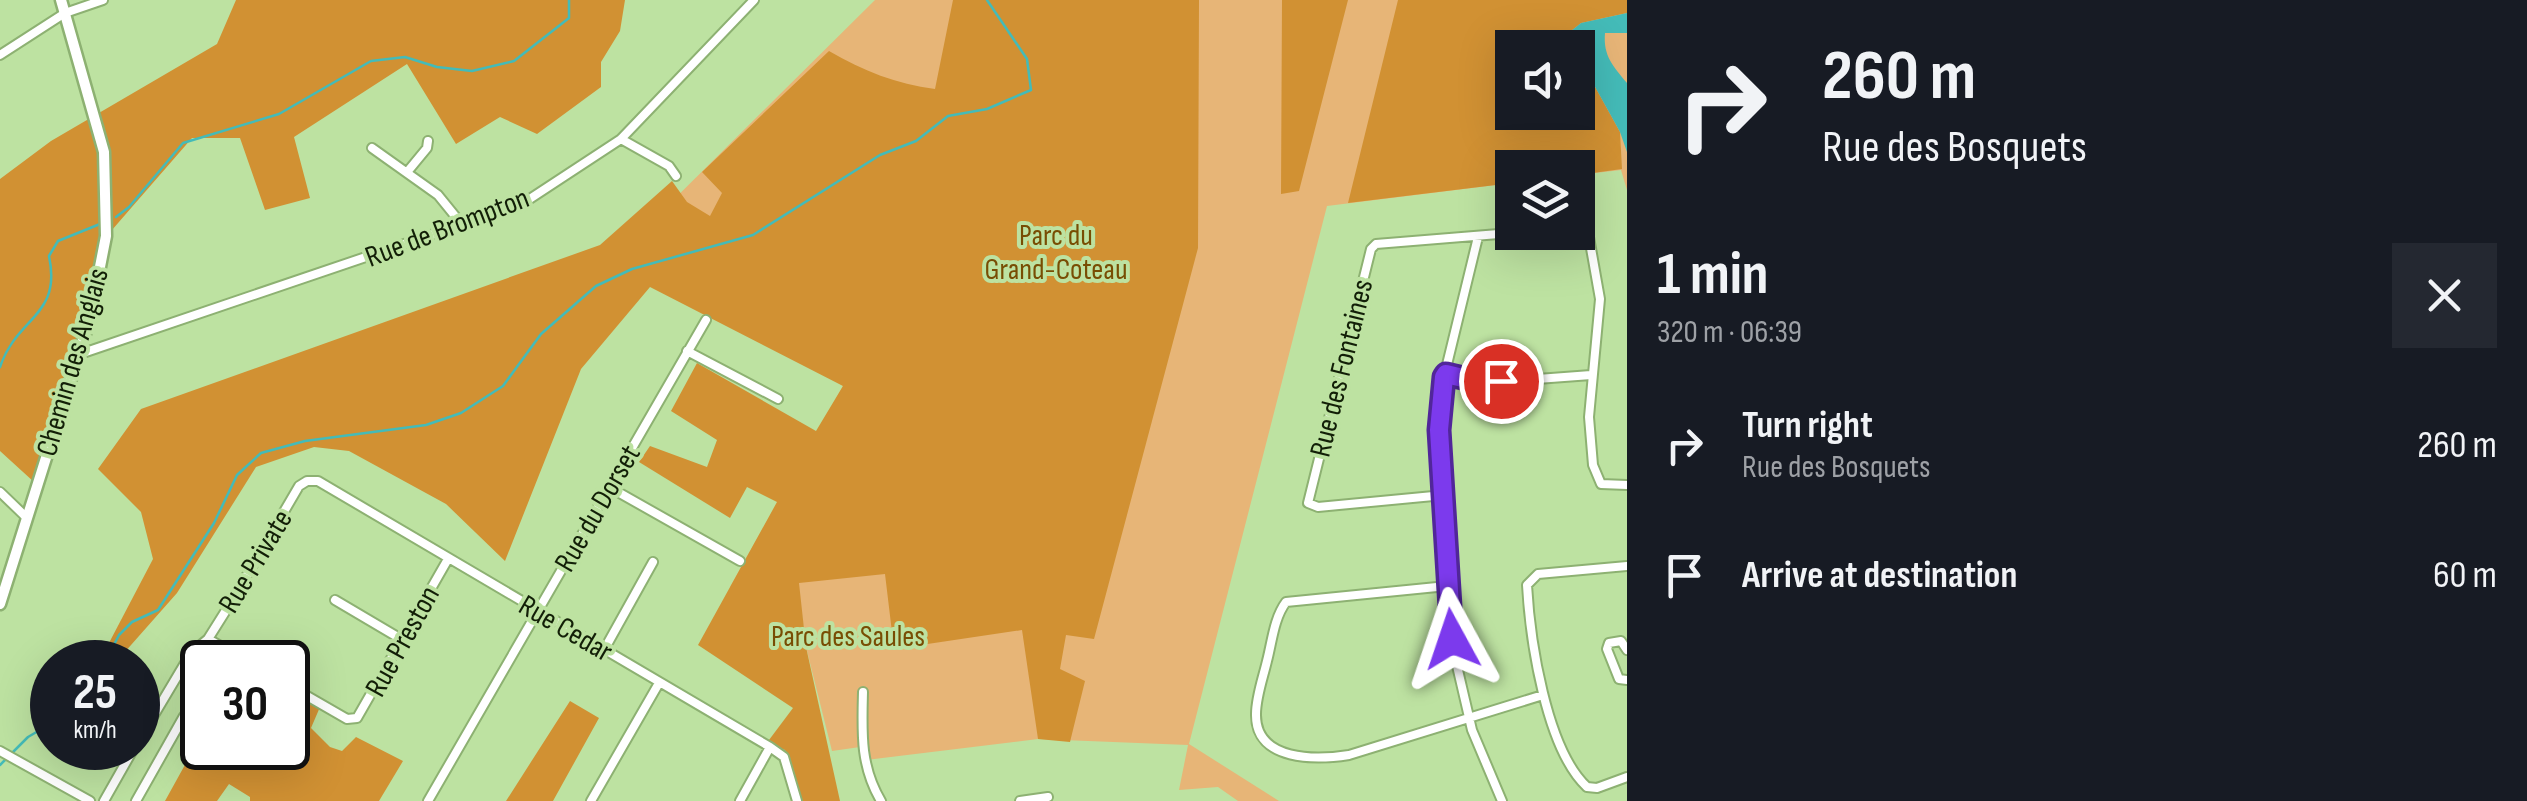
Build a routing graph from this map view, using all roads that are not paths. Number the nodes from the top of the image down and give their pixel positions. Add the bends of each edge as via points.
1 (61, 0) edge
2 (102, 0) edge
3 (754, 0) edge
4 (65, 14) junction
5 (0, 55) edge
6 (621, 139) junction
7 (428, 141) dead end
8 (372, 148) dead end
9 (408, 171) junction
10 (676, 176) dead end
11 (464, 226) junction
12 (1495, 235) edge
13 (1478, 237) junction
14 (1591, 250) edge
15 (706, 320) dead end
16 (687, 350) junction
17 (80, 354) junction
18 (1446, 374) junction
19 (1591, 375) junction
20 (778, 399) dead end
21 (308, 480) joint
22 (1627, 485) edge
23 (609, 487) junction
24 (0, 492) edge
25 (1444, 495) junction
26 (25, 516) junction
27 (448, 559) junction
28 (740, 560) dead end
29 (654, 562) dead end
30 (1627, 566) edge
31 (1447, 586) junction
32 (335, 600) dead end
33 (0, 604) edge
34 (538, 611) junction
35 (208, 639) joint
36 (402, 639) junction
37 (604, 650) junction
38 (1627, 650) edge
39 (1627, 680) edge
40 (659, 683) junction
41 (863, 692) dead end
42 (1543, 695) junction
43 (310, 697) edge
44 (160, 704) edge
45 (1468, 716) junction
46 (180, 723) edge
47 (770, 747) junction
48 (0, 751) edge
49 (122, 770) edge
50 (1627, 776) edge
51 (1048, 796) dead end
52 (90, 801) edge
53 (104, 801) edge
54 (136, 801) edge
55 (428, 801) edge
56 (591, 801) edge
57 (740, 801) edge
58 (798, 801) edge
59 (882, 801) edge
60 (1020, 801) edge
61 (1502, 801) edge

1 - 4 street, Chemin des Anglais
2 - 4 street
3 - 6 street, Rue de Brompton
4 - 5 street
4 - 17 street, Chemin des Anglais via 100,133 108,189 100,277
6 - 10 street
6 - 11 street, Rue de Brompton via 522,204
7 - 9 street
8 - 9 street
9 - 11 street
11 - 17 street, Rue de Brompton
12 - 13 street, Rue des Fontaines
13 - 18 street
13 - 25 street, Rue des Fontaines via 1371,249 1308,503 1318,508
14 - 19 street via 1600,335
15 - 16 street, Rue du Dorset
16 - 20 street
16 - 23 street, Rue du Dorset
17 - 26 street, Chemin des Anglais
18 - 19 street via 1484,383
18 - 25 street via 1439,412
19 - 22 street via 1596,479
21 - 27 street, Rue Cedar
21 - 35 street, Rue Private
23 - 28 street
23 - 34 street, Rue du Dorset
24 - 26 street
25 - 31 street
26 - 33 street, Chemin des Anglais
27 - 34 street, Rue Cedar
27 - 36 street, Rue Preston
29 - 37 street
30 - 42 street via 1531,578 1527,584
31 - 45 street
31 - 45 street via 1286,602 1257,722 1267,743 1284,753 1323,759
32 - 36 street
34 - 37 street, Rue Cedar
34 - 55 street, Rue du Dorset
35 - 44 street, Rue Private
36 - 43 street, Rue Preston via 353,720
37 - 40 street, Rue Cedar
38 - 39 street via 1621,640 1606,649 1613,672
40 - 47 street, Rue Cedar
40 - 56 street
41 - 59 street via 862,748
42 - 45 street
42 - 50 street via 1582,783 1597,788
45 - 61 street
46 - 54 street
47 - 57 street
47 - 58 street, Rue Cedar via 784,756
48 - 52 street
49 - 53 street, Rue Private
51 - 60 street

